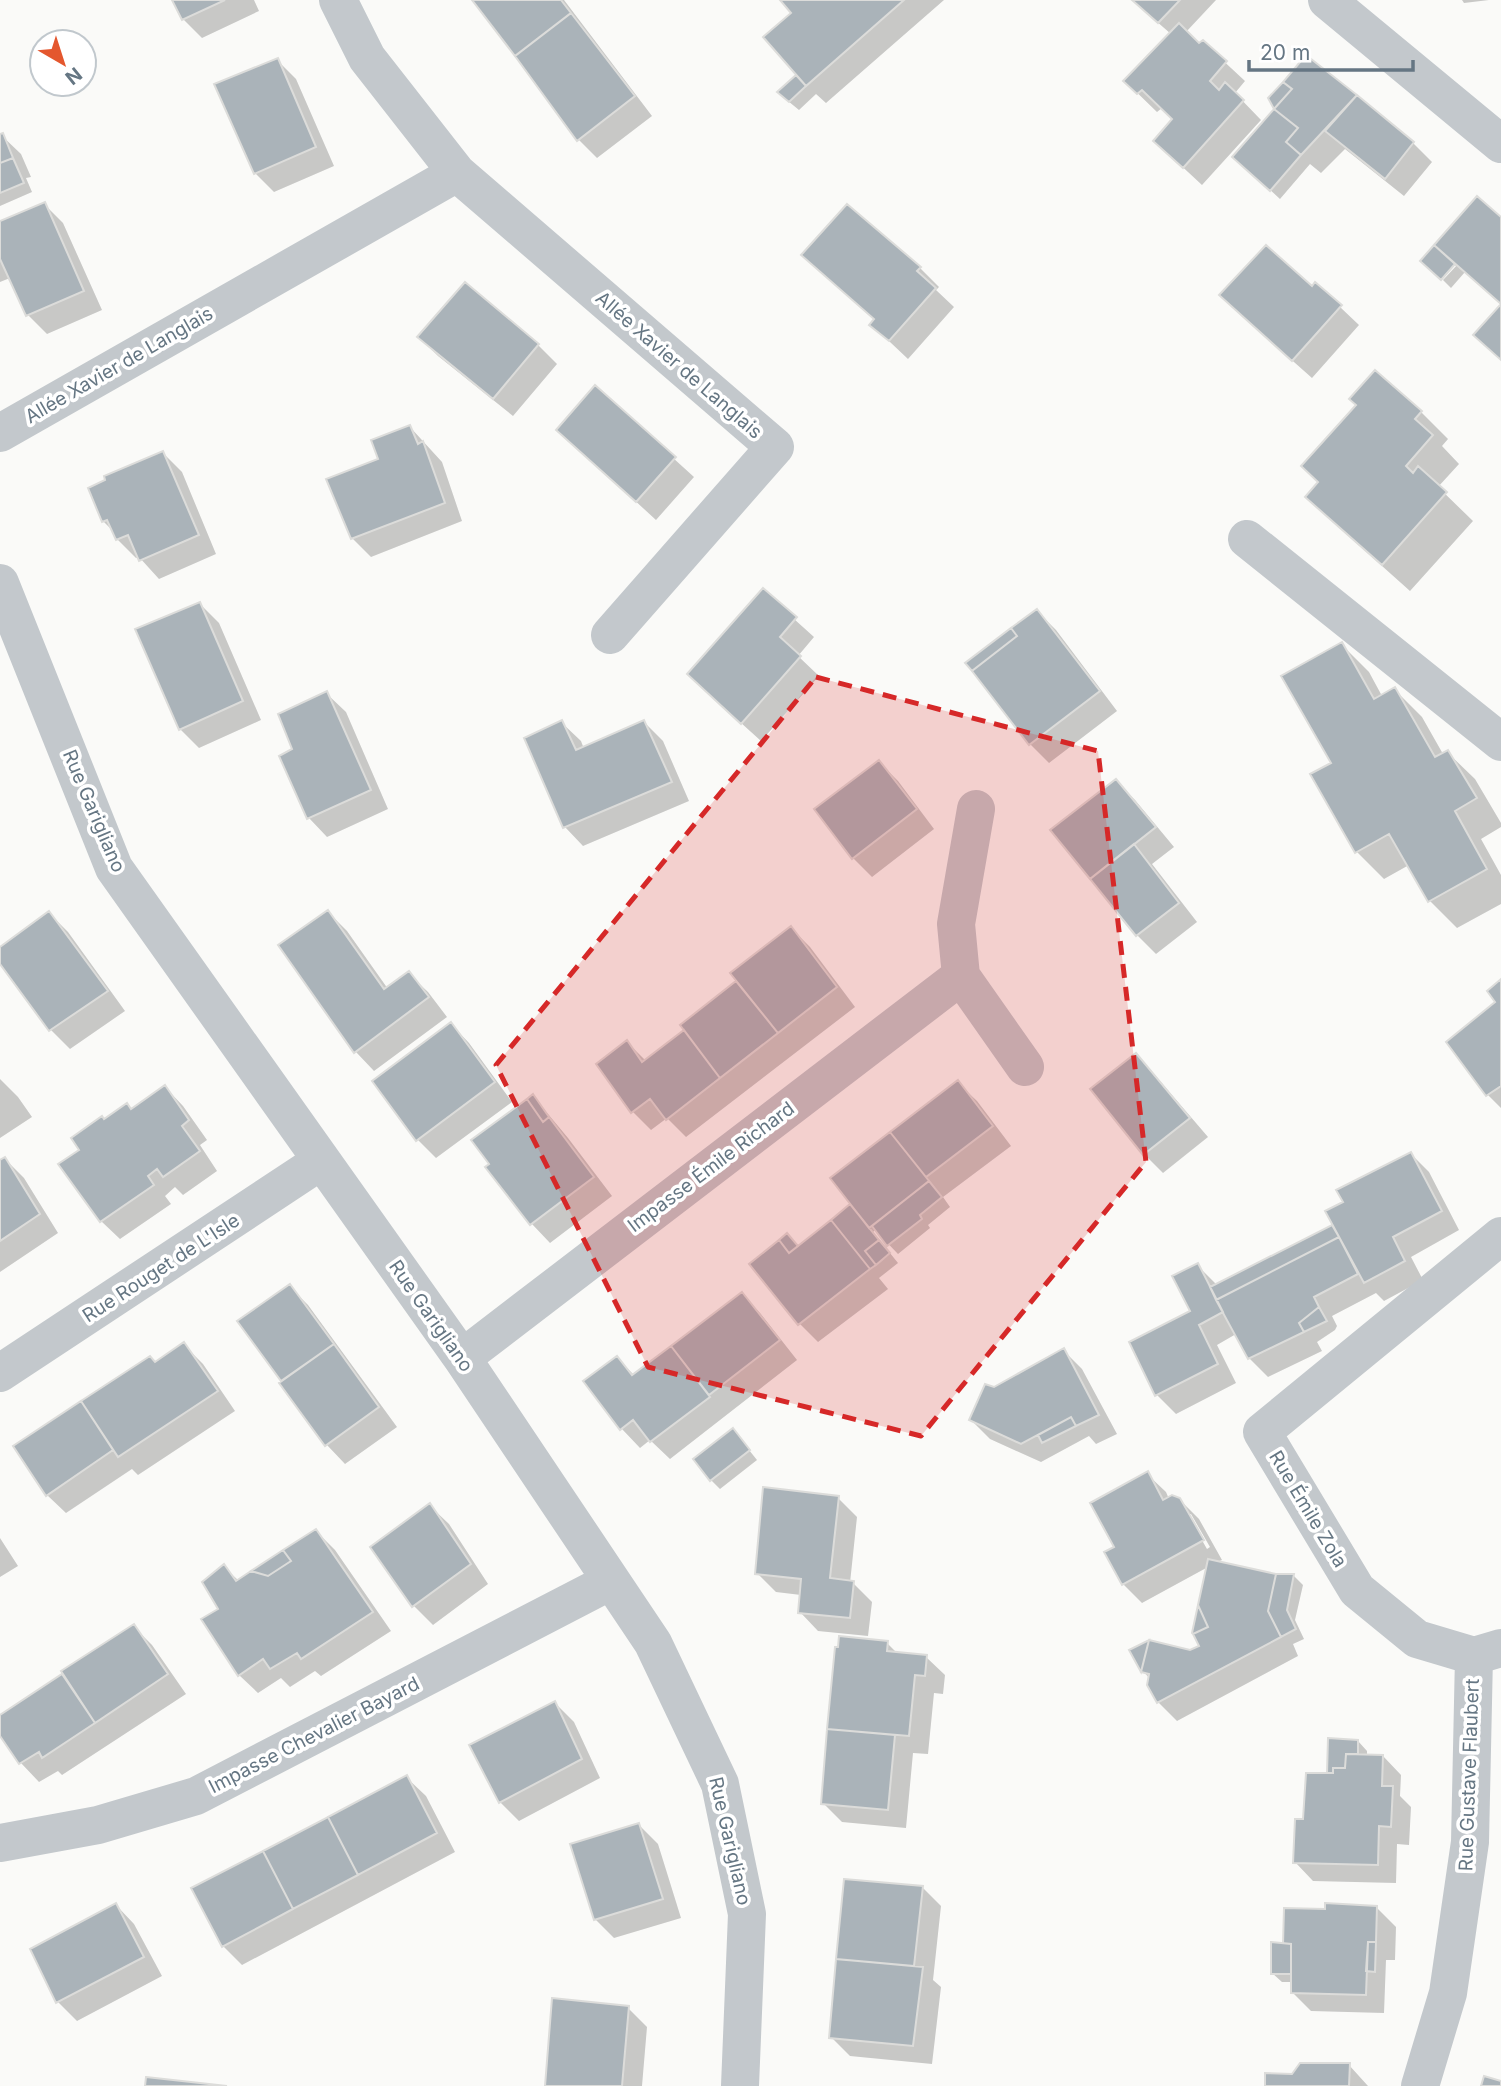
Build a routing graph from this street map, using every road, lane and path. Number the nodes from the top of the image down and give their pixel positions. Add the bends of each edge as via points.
1 (338, 0) edge
2 (1327, 0) edge
3 (1501, 144) edge
4 (457, 173) junction
5 (0, 433) edge
6 (1247, 539) dead end
7 (0, 583) edge
8 (610, 635) dead end
9 (1501, 742) edge
10 (976, 809) dead end
11 (961, 976) junction
12 (1025, 1068) dead end
13 (321, 1161) junction
14 (1501, 1237) edge
15 (462, 1358) junction
16 (0, 1373) edge
17 (611, 1581) junction
18 (1487, 1652) edge
19 (0, 1843) edge
20 (740, 2086) edge
21 (1420, 2086) edge

1 - 4 street, Allée Xavier de Langlais via 367,58
2 - 3 street
4 - 5 street, Allée Xavier de Langlais
4 - 8 street, Allée Xavier de Langlais via 775,447
6 - 9 street
7 - 13 street, Rue Garigliano via 114,868
10 - 11 street via 956,924
11 - 12 street
11 - 15 street, Impasse Émile Richard
13 - 15 street, Rue Garigliano
13 - 16 street, Rue Rouget de L'Isle
14 - 18 street, Rue Émile Zola via 1262,1432 1357,1590 1417,1639
15 - 17 street, Rue Garigliano
17 - 19 street, Impasse Chevalier Bayard via 196,1796 98,1825
17 - 20 street, Rue Garigliano via 653,1643 720,1784 747,1914
18 - 21 street, Rue Gustave Flaubert via 1470,1842 1448,1993

